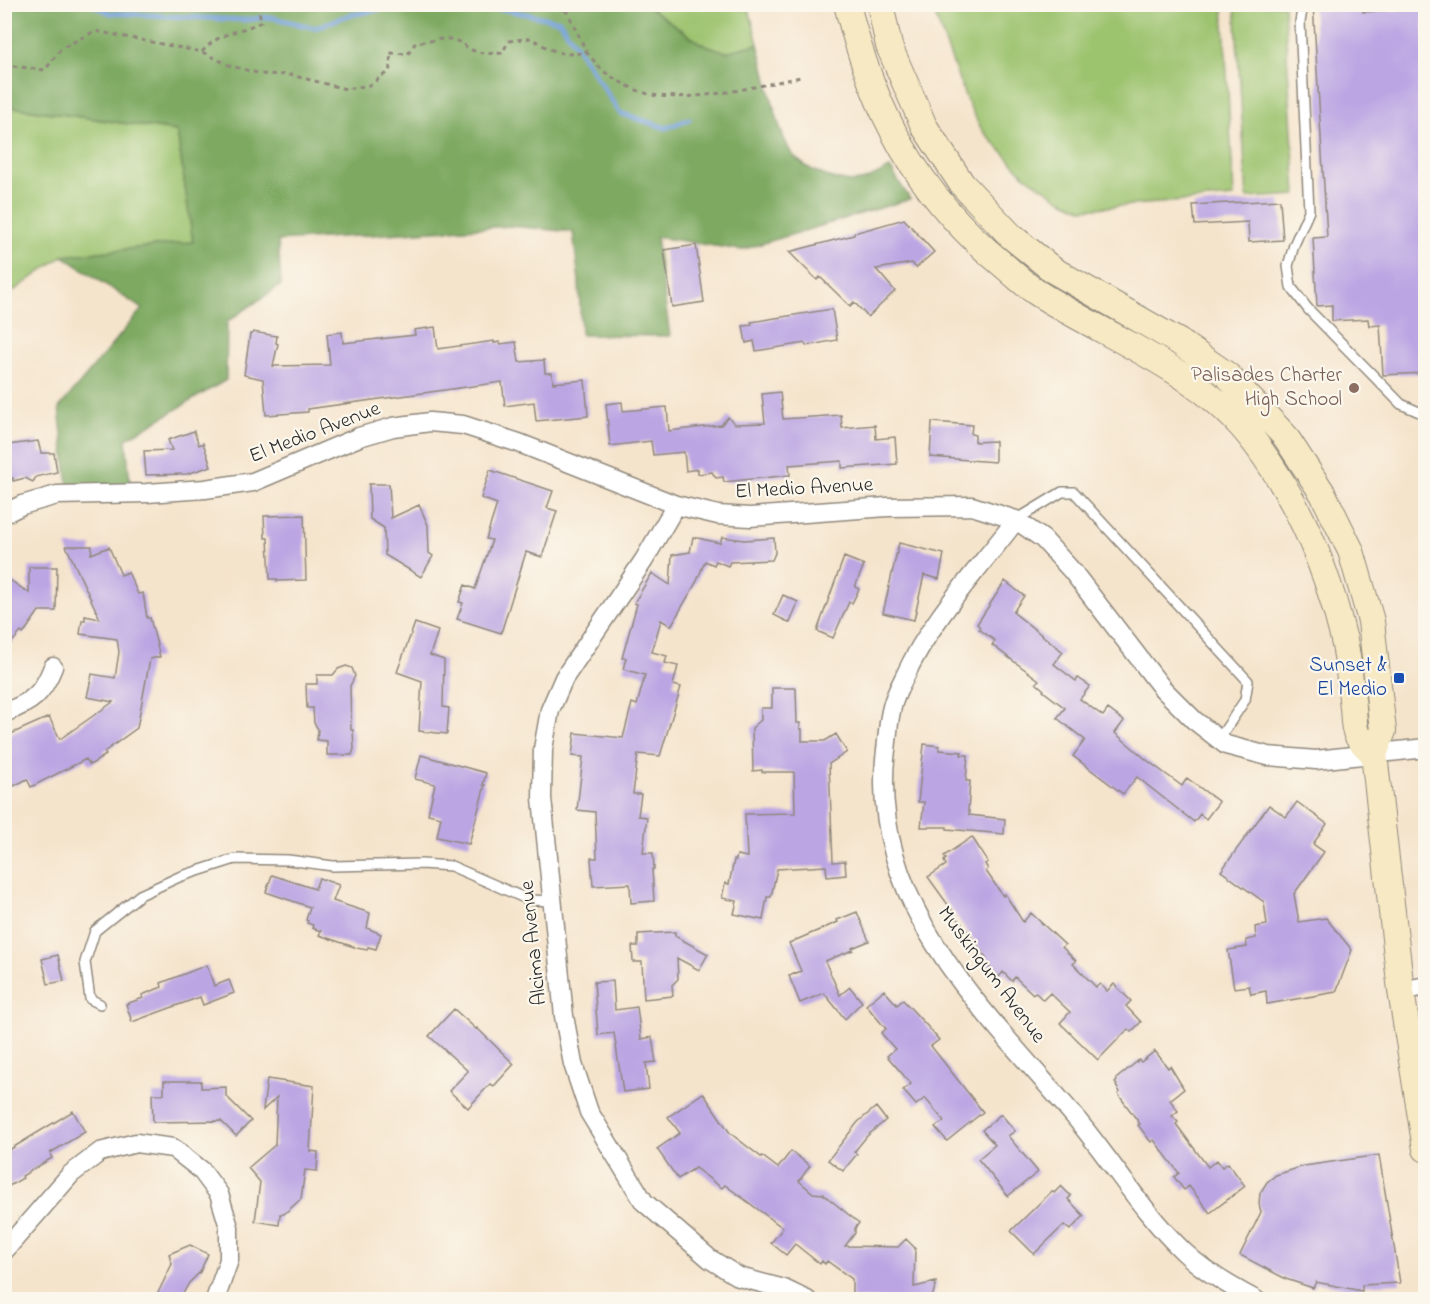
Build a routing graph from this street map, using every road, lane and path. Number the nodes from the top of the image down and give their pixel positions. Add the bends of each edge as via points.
1 (258, 4) edge
2 (558, 4) edge
3 (847, 4) edge
4 (880, 4) edge
5 (1303, 4) edge
6 (202, 52) junction
7 (585, 52) junction
8 (4, 65) edge
9 (801, 77) dead end
10 (1425, 415) edge
11 (676, 505) junction
12 (4, 514) edge
13 (1016, 520) junction
14 (53, 667) dead end
15 (4, 713) edge
16 (1218, 739) junction
17 (1425, 748) edge
18 (1374, 754) junction
19 (553, 901) junction
20 (1413, 988) edge
21 (100, 1004) dead end
22 (1425, 1149) edge
23 (4, 1251) edge
24 (215, 1299) edge
25 (807, 1299) edge
26 (1256, 1299) edge

1 - 6 path via 261,22 217,38
2 - 7 path via 568,13
3 - 18 main road via 858,48 893,133 947,212 1035,291 1168,364 1224,408 1282,480 1308,528 1328,580 1344,639 1356,734
4 - 18 main road via 889,46 924,126 962,184 1011,236 1053,270 1179,342 1227,375 1285,436 1323,494 1351,551 1371,621 1383,731
5 - 10 lane via 1300,22 1309,212 1288,266 1291,287 1401,404
6 - 7 path via 261,74 291,75 346,89 370,85 388,71 390,53 408,54 416,42 448,38 473,51 492,54 502,53 509,41 531,38 565,54
6 - 8 path via 94,31 62,48 45,70
7 - 9 path via 605,72 630,87 658,96 726,91
11 - 12 street, El Medio Avenue via 519,443 463,425 430,422 359,437 253,482 147,493 57,495
11 - 13 street, El Medio Avenue via 718,515 750,517 887,507 972,506
11 - 19 street, Alcima Avenue via 644,560 564,678 550,710 543,749 542,798
13 - 16 street, El Medio Avenue via 1043,539 1074,572 1162,688
13 - 16 lane via 1062,492 1074,492 1248,681 1245,700
13 - 26 street, Muskingum Avenue via 928,633 892,707 884,772 885,808 894,857 909,899 933,943 1149,1213 1185,1253
14 - 15 street via 44,688 22,706
16 - 18 street, El Medio Avenue via 1226,745 1268,756 1316,760
17 - 18 street, El Medio Avenue
18 - 20 main road
19 - 21 lane via 529,900 451,866 333,866 288,860 235,860 179,877 140,895 95,931 85,962 90,999
19 - 25 street, Alcima Avenue via 564,1016 573,1064 589,1112 644,1202 710,1259 739,1277
20 - 22 main road
23 - 24 street via 71,1174 100,1152 136,1143 173,1148 201,1170 219,1194 226,1216 229,1260

